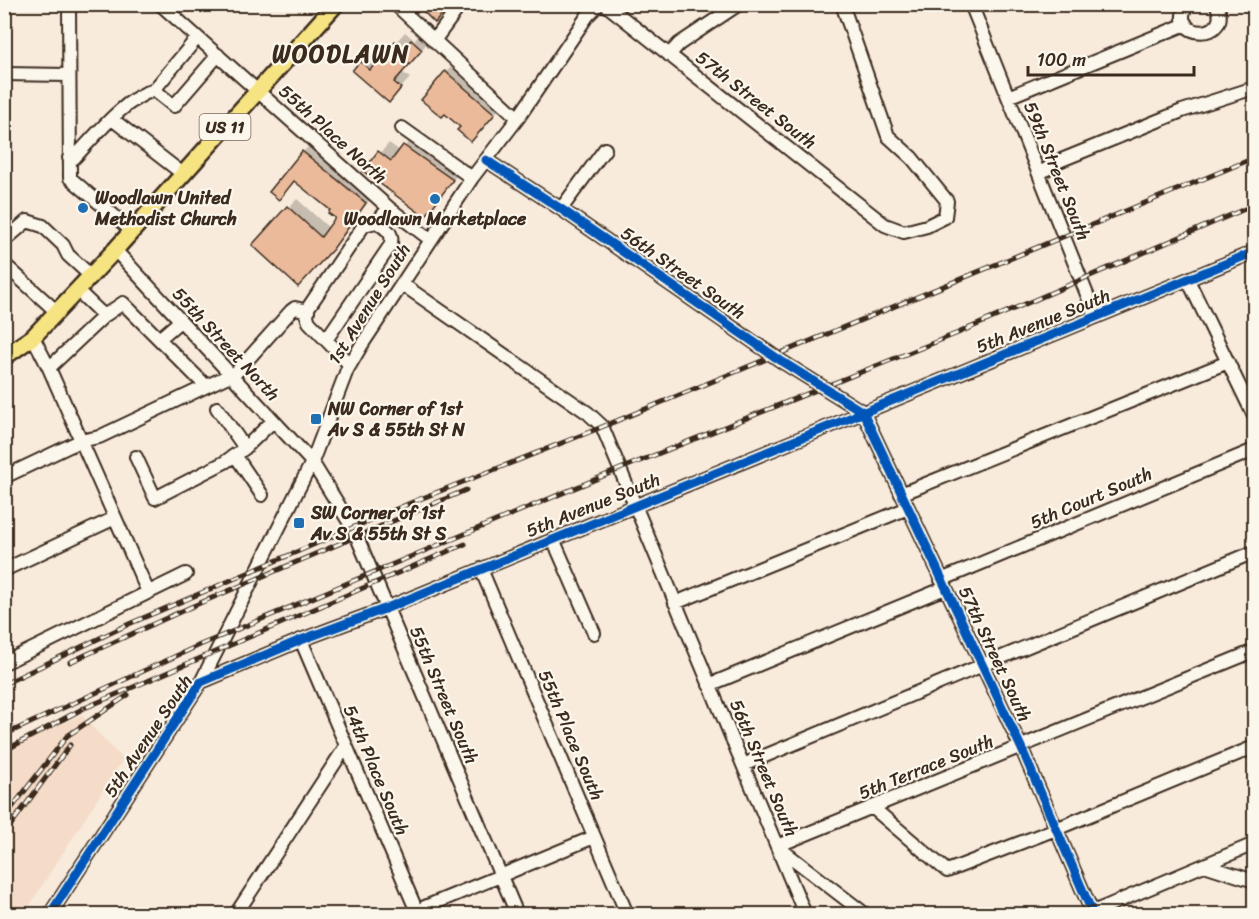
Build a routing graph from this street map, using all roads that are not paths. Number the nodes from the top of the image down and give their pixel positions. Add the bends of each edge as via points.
1 (69, 4) edge
2 (160, 4) edge
3 (336, 4) edge
4 (395, 4) edge
5 (461, 4) edge
6 (599, 4) edge
7 (605, 4) edge
8 (739, 4) edge
9 (842, 4) edge
10 (971, 4) edge
11 (1187, 4) edge
12 (1216, 4) edge
13 (1186, 24) junction
14 (197, 38) junction
15 (434, 41) junction
16 (218, 55) junction
17 (669, 55) junction
18 (4, 74) edge
19 (68, 75) junction
20 (1254, 88) edge
21 (154, 90) junction
22 (258, 91) junction
23 (1008, 97) junction
24 (519, 118) junction
25 (112, 119) junction
26 (402, 128) dead end
27 (605, 149) dead end
28 (69, 158) junction
29 (486, 160) junction
30 (183, 174) junction
31 (1039, 174) junction
32 (472, 178) junction
33 (389, 208) junction
34 (561, 209) junction
35 (377, 222) junction
36 (132, 231) junction
37 (431, 240) junction
38 (4, 241) edge
39 (115, 250) junction
40 (1254, 252) edge
41 (4, 264) edge
42 (91, 276) junction
43 (1188, 280) junction
44 (402, 284) junction
45 (77, 290) junction
46 (308, 310) junction
47 (57, 312) junction
48 (104, 316) junction
49 (1096, 317) junction
50 (180, 321) junction
51 (33, 337) junction
52 (159, 339) junction
53 (326, 340) junction
54 (4, 357) edge
55 (1228, 362) junction
56 (350, 365) junction
57 (49, 368) junction
58 (231, 376) junction
59 (206, 386) junction
60 (217, 408) dead end
61 (863, 412) junction
62 (1254, 416) edge
63 (273, 421) junction
64 (80, 441) junction
65 (1254, 450) edge
66 (240, 451) junction
67 (136, 458) dead end
68 (312, 462) junction
69 (4, 477) edge
70 (901, 494) junction
71 (262, 495) dead end
72 (634, 505) junction
73 (908, 508) junction
74 (115, 518) junction
75 (553, 539) junction
76 (1254, 552) edge
77 (481, 569) junction
78 (4, 570) edge
79 (186, 574) dead end
80 (943, 584) junction
81 (147, 592) junction
82 (675, 603) junction
83 (387, 608) junction
84 (594, 633) dead end
85 (301, 640) junction
86 (1254, 651) edge
87 (4, 663) edge
88 (982, 665) junction
89 (201, 682) junction
90 (710, 685) junction
91 (346, 746) junction
92 (1021, 747) junction
93 (1254, 747) edge
94 (743, 765) junction
95 (872, 807) junction
96 (1056, 829) junction
97 (594, 837) junction
98 (1254, 844) edge
99 (777, 846) junction
100 (1204, 865) junction
101 (501, 876) junction
102 (1254, 881) edge
103 (418, 914) edge
104 (1090, 914) edge
105 (50, 915) edge
106 (236, 915) edge
107 (517, 915) edge
108 (627, 915) edge
109 (805, 915) edge
110 (865, 915) edge

1 - 19 street
2 - 14 street, 55th Place North
3 - 22 main road, US 11
4 - 15 street
5 - 15 street
6 - 24 street, 1st Avenue South
7 - 17 street, 57th Street South
8 - 17 street
9 - 17 street, 57th Street South via 888,136 948,201 945,217 927,226 904,232 885,225
10 - 23 street, 59th Street South
11 - 13 street
12 - 13 street via 1220,15 1212,30 1195,32
13 - 23 street
14 - 16 street, 55th Place North
14 - 21 street
15 - 24 street
16 - 21 street via 174,106
16 - 22 street, 55th Place North
18 - 19 street
19 - 28 street
20 - 31 street via 1189,108 1059,161
21 - 25 street via 141,94
22 - 30 main road, US 11
22 - 33 street, 55th Place North
23 - 31 street, 59th Street South
24 - 29 street, 1st Avenue South
25 - 28 street via 74,158
25 - 30 street
26 - 32 street
27 - 34 street
28 - 36 street via 69,178
29 - 32 street, 1st Avenue South
29 - 34 street, 56th Street South
30 - 36 main road, US 11
31 - 49 street, 59th Street South
32 - 37 street, 1st Avenue South
33 - 35 street
33 - 37 street, 55th Place North
34 - 61 street, 56th Street South via 781,361
35 - 46 street via 364,225
35 - 53 street via 391,234 390,246
36 - 39 main road, US 11
37 - 44 street, 1st Avenue South
38 - 42 street via 27,221 43,226
39 - 42 main road, US 11
39 - 50 street, 55th Street North
40 - 43 street, 5th Avenue South
41 - 47 street
42 - 45 main road, US 11
43 - 49 street, 5th Avenue South
43 - 55 street
44 - 56 street, 1st Avenue South
44 - 72 street, 56th Street South via 596,419
45 - 47 main road, US 11
45 - 48 street
46 - 53 street via 309,322
46 - 58 street via 291,311
47 - 51 main road, US 11
48 - 52 street via 123,303
48 - 57 street
49 - 61 street, 5th Avenue South
50 - 52 street
50 - 58 street, 55th Street North
51 - 54 main road, US 11
51 - 57 street
52 - 59 street
53 - 56 street
55 - 62 street
55 - 70 street
56 - 68 street, 1st Avenue South
57 - 64 street
58 - 59 street
58 - 63 street, 55th Street North
59 - 64 street via 99,437
60 - 66 street
61 - 70 street, 57th Street South
61 - 72 street, 5th Avenue South
63 - 66 street
63 - 68 street, 55th Street North
64 - 69 street
64 - 74 street
65 - 80 street, 5th Court South
66 - 67 street via 155,498
66 - 71 street
68 - 83 street, 55th Street South via 354,530
68 - 89 street, 1st Avenue South
70 - 73 street, 57th Street South
72 - 75 street, 5th Avenue South
72 - 82 street, 56th Street South
73 - 80 street, 57th Street South
73 - 82 street
74 - 78 street
74 - 81 street
75 - 77 street, 5th Avenue South
75 - 84 street
76 - 88 street
77 - 83 street, 5th Avenue South
77 - 97 street, 55th Place South
79 - 81 street
80 - 88 street, 57th Street South
80 - 90 street, 5th Court South
81 - 87 street
82 - 90 street, 56th Street South
83 - 85 street, 5th Avenue South
83 - 101 street, 55th Street South
85 - 89 street, 5th Avenue South
85 - 91 street, 54th Place South
86 - 92 street, 5th Terrace South
88 - 92 street, 57th Street South
88 - 94 street
89 - 105 street, 5th Avenue South
90 - 94 street, 56th Street South
91 - 103 street, 54th Place South
91 - 106 street
92 - 95 street, 5th Terrace South
92 - 96 street, 57th Street South
93 - 96 street
94 - 99 street, 56th Street South
95 - 96 street via 947,871
95 - 99 street, 5th Terrace South
96 - 104 street, 57th Street South
97 - 101 street
97 - 108 street, 55th Place South
98 - 100 street
99 - 109 street, 56th Street South
99 - 110 street
100 - 102 street
100 - 104 street
101 - 103 street via 425,907
101 - 107 street, 55th Street South

